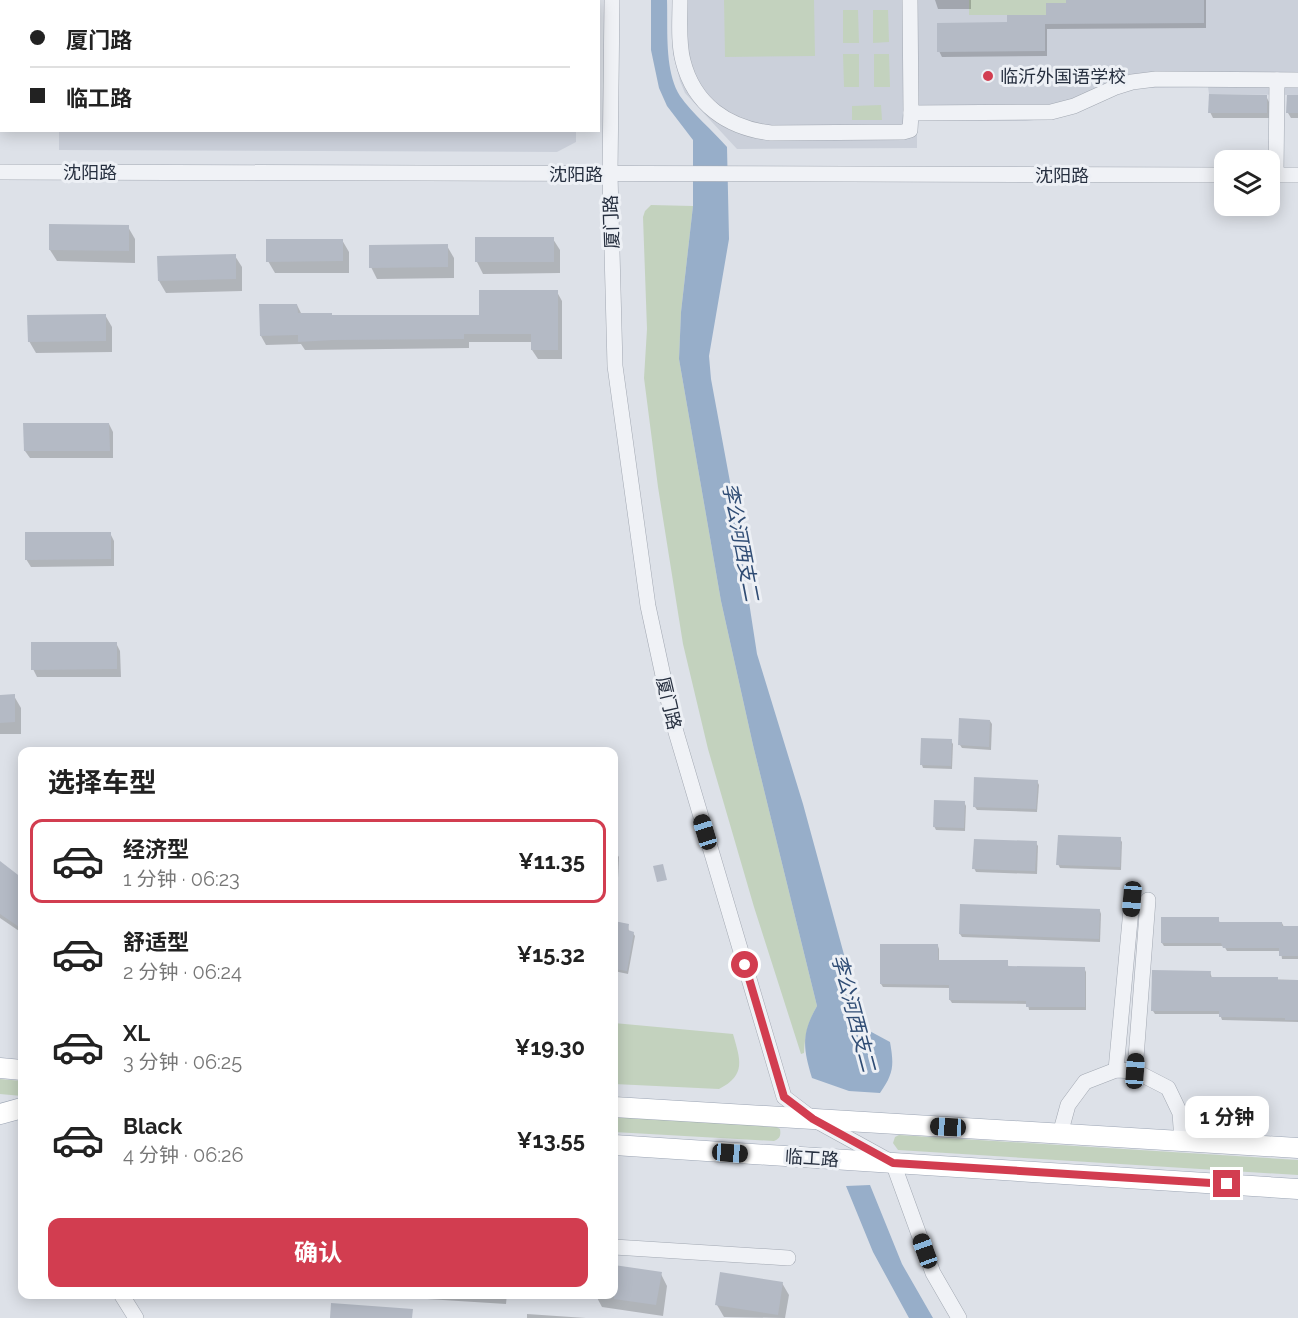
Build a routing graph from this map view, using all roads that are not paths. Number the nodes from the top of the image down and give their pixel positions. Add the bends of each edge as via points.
1 (612, 0) edge
2 (680, 0) edge
3 (910, 0) edge
4 (1277, 80) junction
5 (1298, 80) edge
6 (911, 113) junction
7 (1274, 150) edge
8 (0, 172) edge
9 (610, 174) junction
10 (1214, 175) edge
11 (1280, 175) edge
12 (1298, 175) edge
13 (1132, 899) dead end
14 (1148, 900) dead end
15 (0, 1068) edge
16 (18, 1070) edge
17 (1116, 1071) junction
18 (1135, 1071) junction
19 (0, 1106) edge
20 (18, 1107) edge
21 (618, 1107) edge
22 (18, 1108) edge
23 (0, 1114) edge
24 (813, 1119) junction
25 (1060, 1134) junction
26 (1182, 1141) junction
27 (618, 1145) edge
28 (1298, 1148) edge
29 (893, 1163) junction
30 (1298, 1189) edge
31 (618, 1247) edge
32 (788, 1258) dead end
33 (124, 1299) edge
34 (136, 1318) edge
35 (959, 1318) edge

1 - 9 street, 厦门路
2 - 6 street via 683,62 698,94 727,121 771,133 903,132 910,130
3 - 6 street
4 - 5 street
4 - 6 street via 1156,79 1116,87 1051,112
4 - 7 street
8 - 9 street, 沈阳路
9 - 10 street, 沈阳路
9 - 24 street, 厦门路 via 615,366 648,606 670,711 784,1097
11 - 12 street
13 - 17 street
14 - 18 street
15 - 16 main road
17 - 18 street
17 - 25 street via 1085,1082 1068,1105
18 - 26 street via 1168,1088 1180,1113
19 - 20 main road
21 - 24 main road
22 - 23 main road
24 - 25 main road
24 - 29 street, 厦门路
25 - 26 main road
26 - 28 main road
27 - 29 main road, 临工路
29 - 30 main road, 临工路
29 - 35 street via 933,1273
31 - 32 street
33 - 34 street

